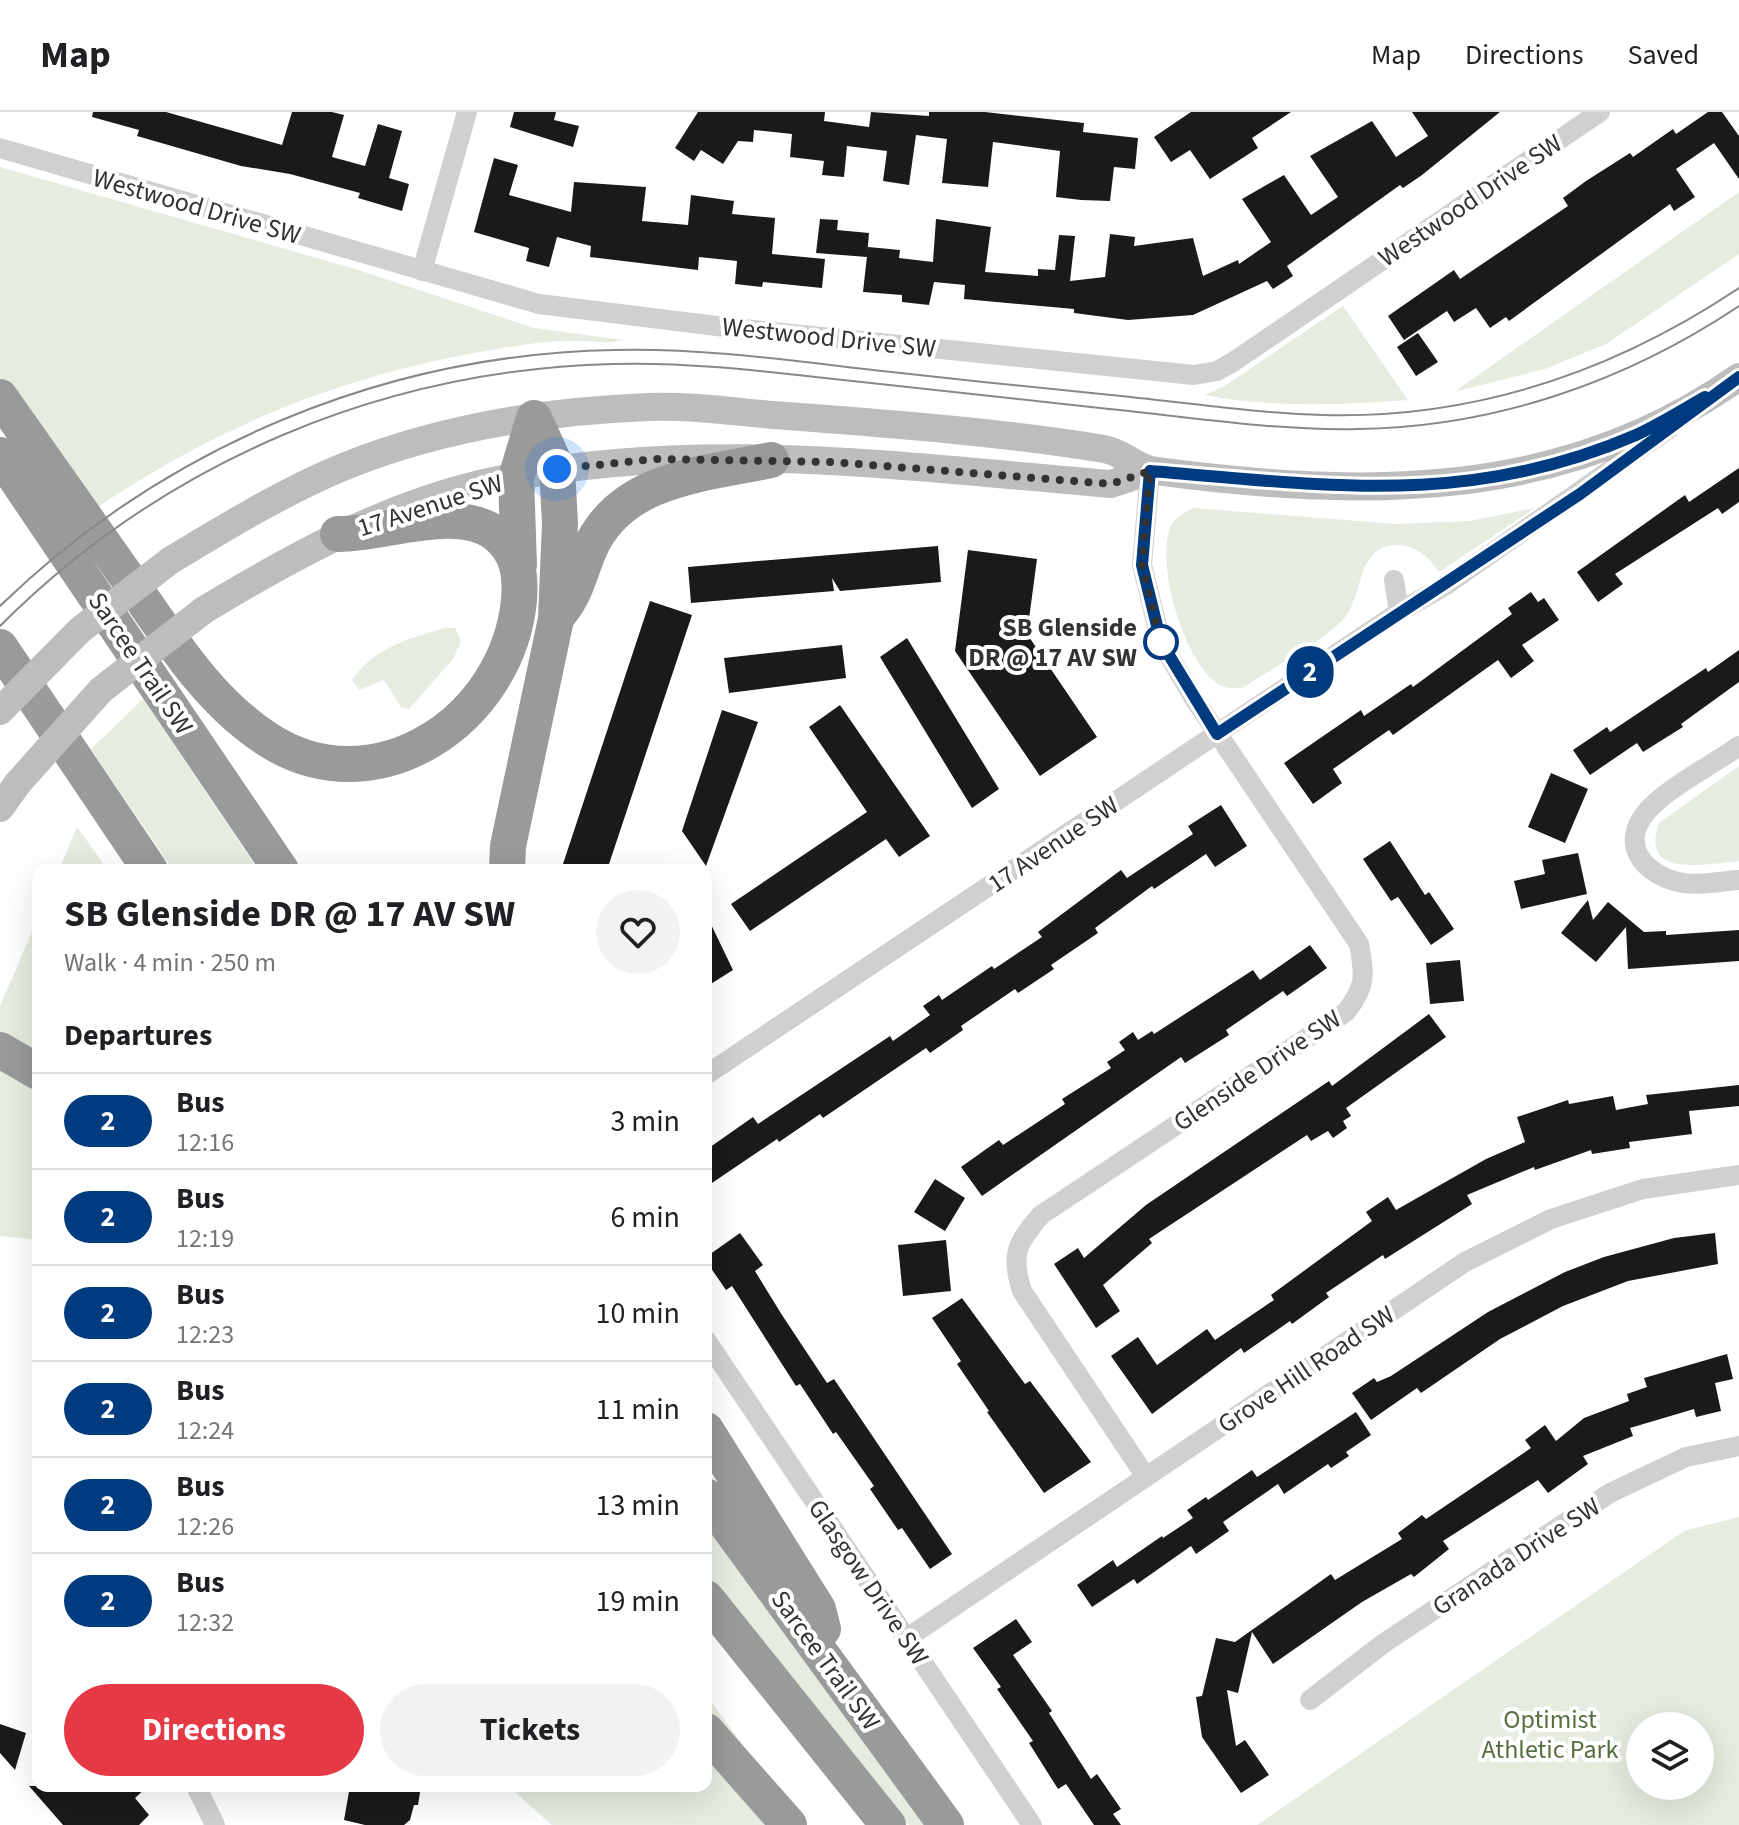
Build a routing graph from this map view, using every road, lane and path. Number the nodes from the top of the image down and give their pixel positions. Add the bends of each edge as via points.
1 (467, 112) edge
2 (1600, 112) edge
3 (0, 148) edge
4 (422, 271) junction
5 (1733, 381) edge
6 (0, 397) edge
7 (534, 418) junction
8 (0, 455) edge
9 (771, 460) junction
10 (557, 469) junction
11 (1150, 471) junction
12 (516, 478) junction
13 (338, 534) junction
14 (519, 565) junction
15 (1394, 580) dead end
16 (1399, 612) junction
17 (556, 619) junction
18 (0, 647) edge
19 (0, 711) edge
20 (1217, 734) junction
21 (1739, 746) edge
22 (0, 808) edge
23 (146, 864) edge
24 (277, 864) edge
25 (507, 864) edge
26 (1739, 880) edge
27 (712, 1071) edge
28 (1739, 1175) edge
29 (712, 1349) edge
30 (712, 1440) edge
31 (1739, 1446) edge
32 (1146, 1477) junction
33 (712, 1504) edge
34 (712, 1605) edge
35 (907, 1638) junction
36 (834, 1669) junction
37 (1310, 1700) dead end
38 (712, 1738) edge
39 (199, 1792) edge
40 (215, 1825) edge
41 (789, 1825) edge
42 (888, 1825) edge
43 (946, 1825) edge
44 (1032, 1825) edge

1 - 4 street
2 - 4 street, Westwood Drive SW via 1233,362 1194,375 572,309
3 - 4 street, Westwood Drive SW
5 - 11 main road, 17 Avenue SW via 1638,434 1495,478 1363,488
5 - 16 street, 17 Avenue SW via 1580,494
6 - 14 highway via 204,683 247,725 292,751 349,763 386,760 417,748 462,719 492,685 511,643
7 - 10 highway
7 - 11 main road, 17 Avenue SW via 653,406 875,423 1110,450
7 - 12 highway
7 - 19 main road, 17 Avenue SW, bridge via 413,443 331,472 259,507 171,560 80,630
8 - 24 highway, Sarcee Trail SW
9 - 10 main road, 17 Avenue SW via 656,459
9 - 11 main road, 17 Avenue SW via 1111,484
9 - 17 highway via 664,483 622,505 591,545 576,593
10 - 12 main road, 17 Avenue SW
10 - 17 highway
11 - 20 street, Glenside Drive SW via 1142,565 1161,642
12 - 13 main road, 17 Avenue SW via 483,483
12 - 14 highway
13 - 14 highway via 363,535 439,521 483,526 504,541
13 - 22 main road, 17 Avenue SW, bridge via 204,610 101,690
15 - 16 street
16 - 20 street, 17 Avenue SW
17 - 25 highway
18 - 23 highway
20 - 27 street, 17 Avenue SW
20 - 32 street, Glenside Drive SW via 1359,944 1364,969 1361,991 1346,1012 1041,1215 1021,1239 1014,1266 1022,1291
21 - 26 street via 1651,807 1637,824 1634,845 1643,864 1661,876 1686,884
28 - 32 street, Grove Hill Road SW via 1643,1189 1551,1219 1465,1262
29 - 35 street, Glasgow Drive SW
30 - 36 highway via 818,1609
31 - 37 street, Granada Drive SW via 1686,1457 1610,1493 1384,1643
32 - 35 street, Grove Hill Road SW
33 - 36 highway, Sarcee Trail SW
34 - 42 highway, Sarcee Trail SW
35 - 44 street, Glasgow Drive SW
36 - 43 highway, Sarcee Trail SW
38 - 41 highway
39 - 40 street

